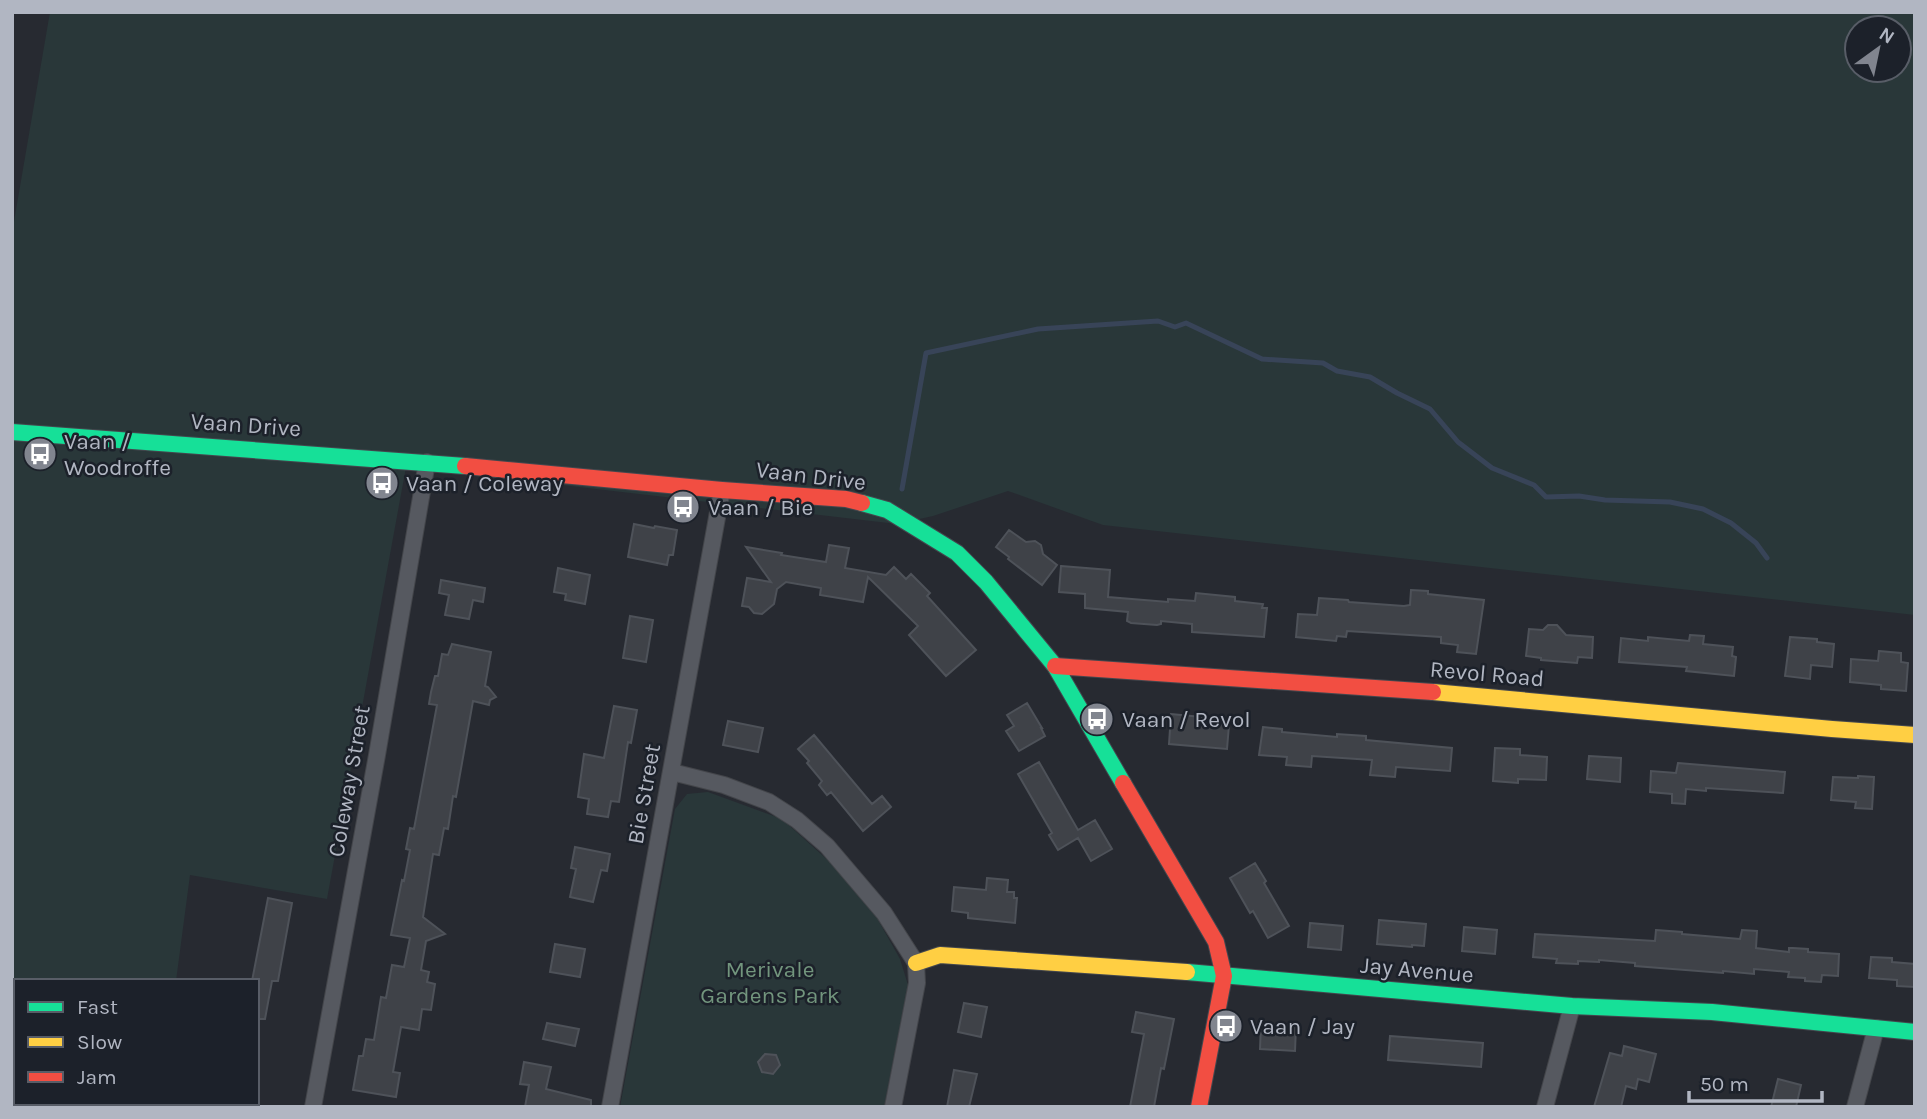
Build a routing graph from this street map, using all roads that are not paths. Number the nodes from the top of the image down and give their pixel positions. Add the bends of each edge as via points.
1 (12, 432) edge
2 (427, 462) junction
3 (722, 490) junction
4 (1055, 666) junction
5 (1915, 734) edge
6 (672, 772) junction
7 (916, 963) junction
8 (1224, 976) junction
9 (1572, 1006) junction
10 (1876, 1028) junction
11 (1915, 1032) edge
12 (313, 1107) edge
13 (610, 1107) edge
14 (894, 1107) edge
15 (1199, 1107) edge
16 (1545, 1107) edge
17 (1855, 1107) edge

1 - 2 street, Vaan Drive
2 - 3 street, Vaan Drive
2 - 12 street, Coleway Street
3 - 4 street, Vaan Drive via 846,499 887,510 957,553
3 - 6 street, Bie Street
4 - 5 street, Revol Road via 1463,694
4 - 8 street, Vaan Drive via 1216,942
6 - 7 street via 769,802 796,820 827,846 884,913
6 - 13 street, Bie Street
7 - 8 street, Jay Avenue via 940,955
7 - 14 street via 917,983
8 - 9 street, Jay Avenue
8 - 15 street, Vaan Drive
9 - 10 street, Jay Avenue via 1712,1012
9 - 16 street
10 - 11 street, Jay Avenue
10 - 17 street

